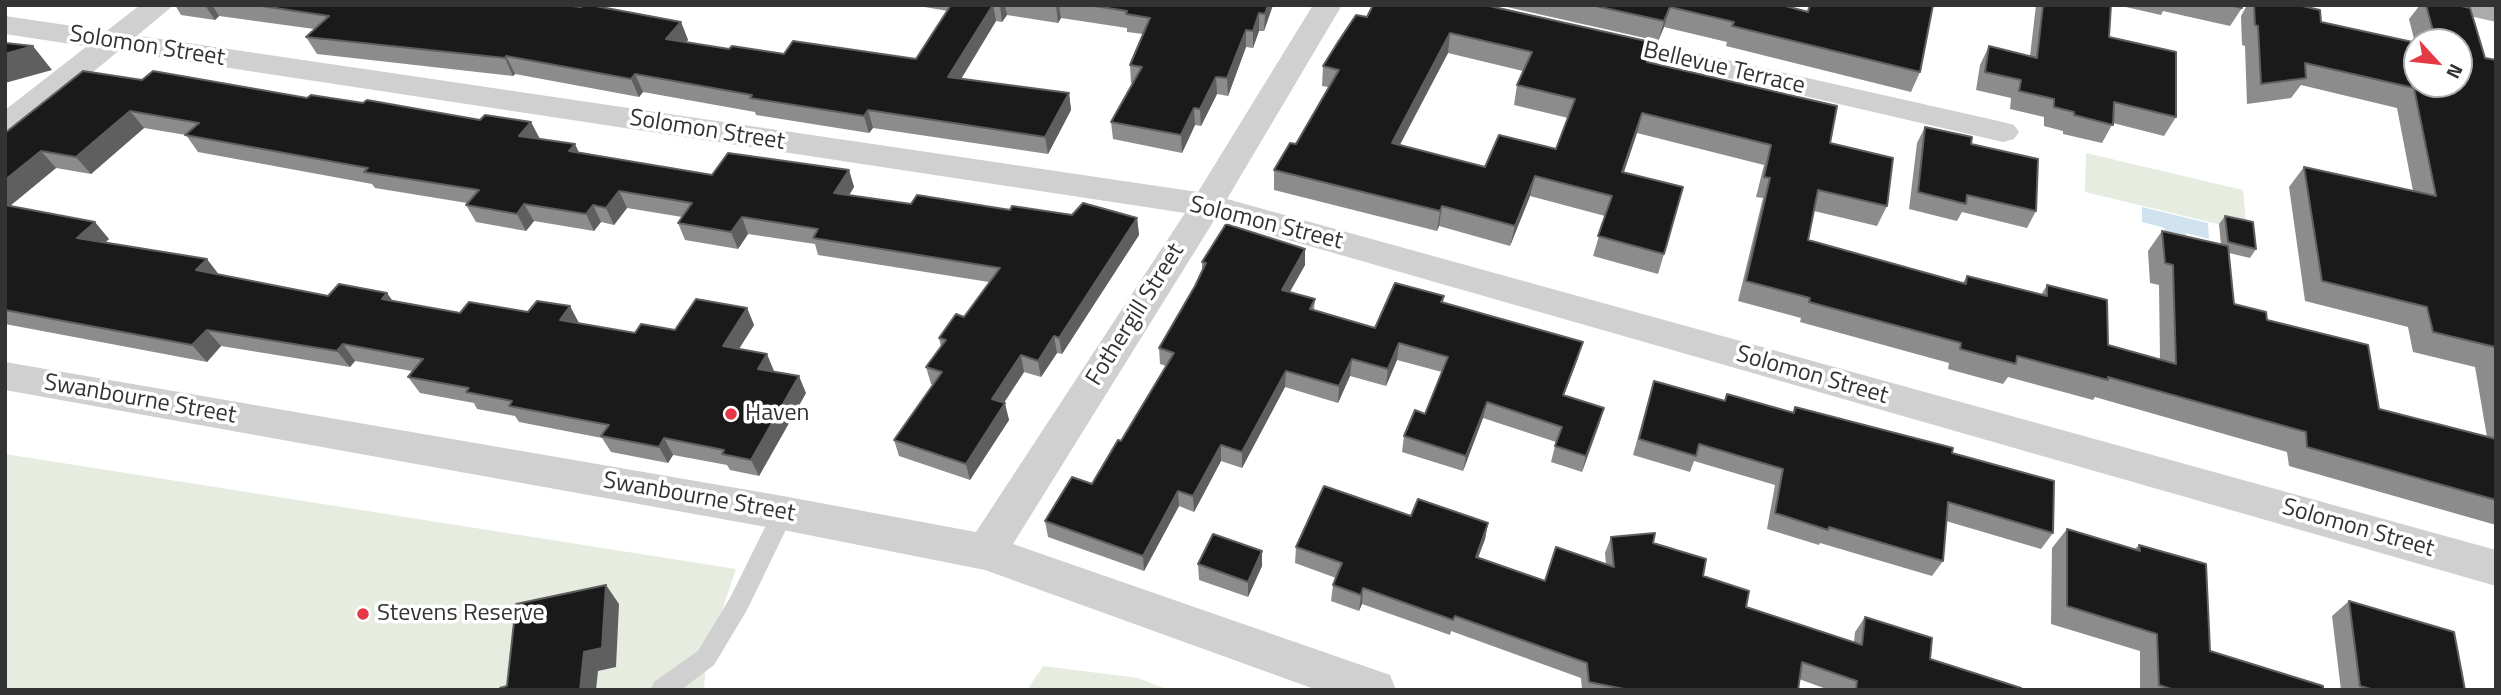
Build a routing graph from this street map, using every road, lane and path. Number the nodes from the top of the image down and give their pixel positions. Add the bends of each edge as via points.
1 (159, 5) edge
2 (1328, 5) edge
3 (2459, 5) edge
4 (2496, 13) edge
5 (5, 25) edge
6 (1580, 36) edge
7 (112, 42) junction
8 (5, 127) edge
9 (2003, 132) dead end
10 (1207, 205) junction
11 (5, 376) edge
12 (782, 513) junction
13 (986, 552) junction
14 (2496, 568) edge
15 (662, 690) edge
16 (1374, 690) edge

1 - 7 street
2 - 10 street, Fothergill Street
3 - 4 main road
5 - 7 street, Solomon Street
6 - 9 street, Bellevue Terrace
7 - 8 street
7 - 10 street, Solomon Street
10 - 13 street, Fothergill Street
10 - 14 street, Solomon Street
11 - 12 street, Swanbourne Street
12 - 13 street, Swanbourne Street
12 - 15 lane via 739,603 706,658
13 - 16 street, Swanbourne Street

